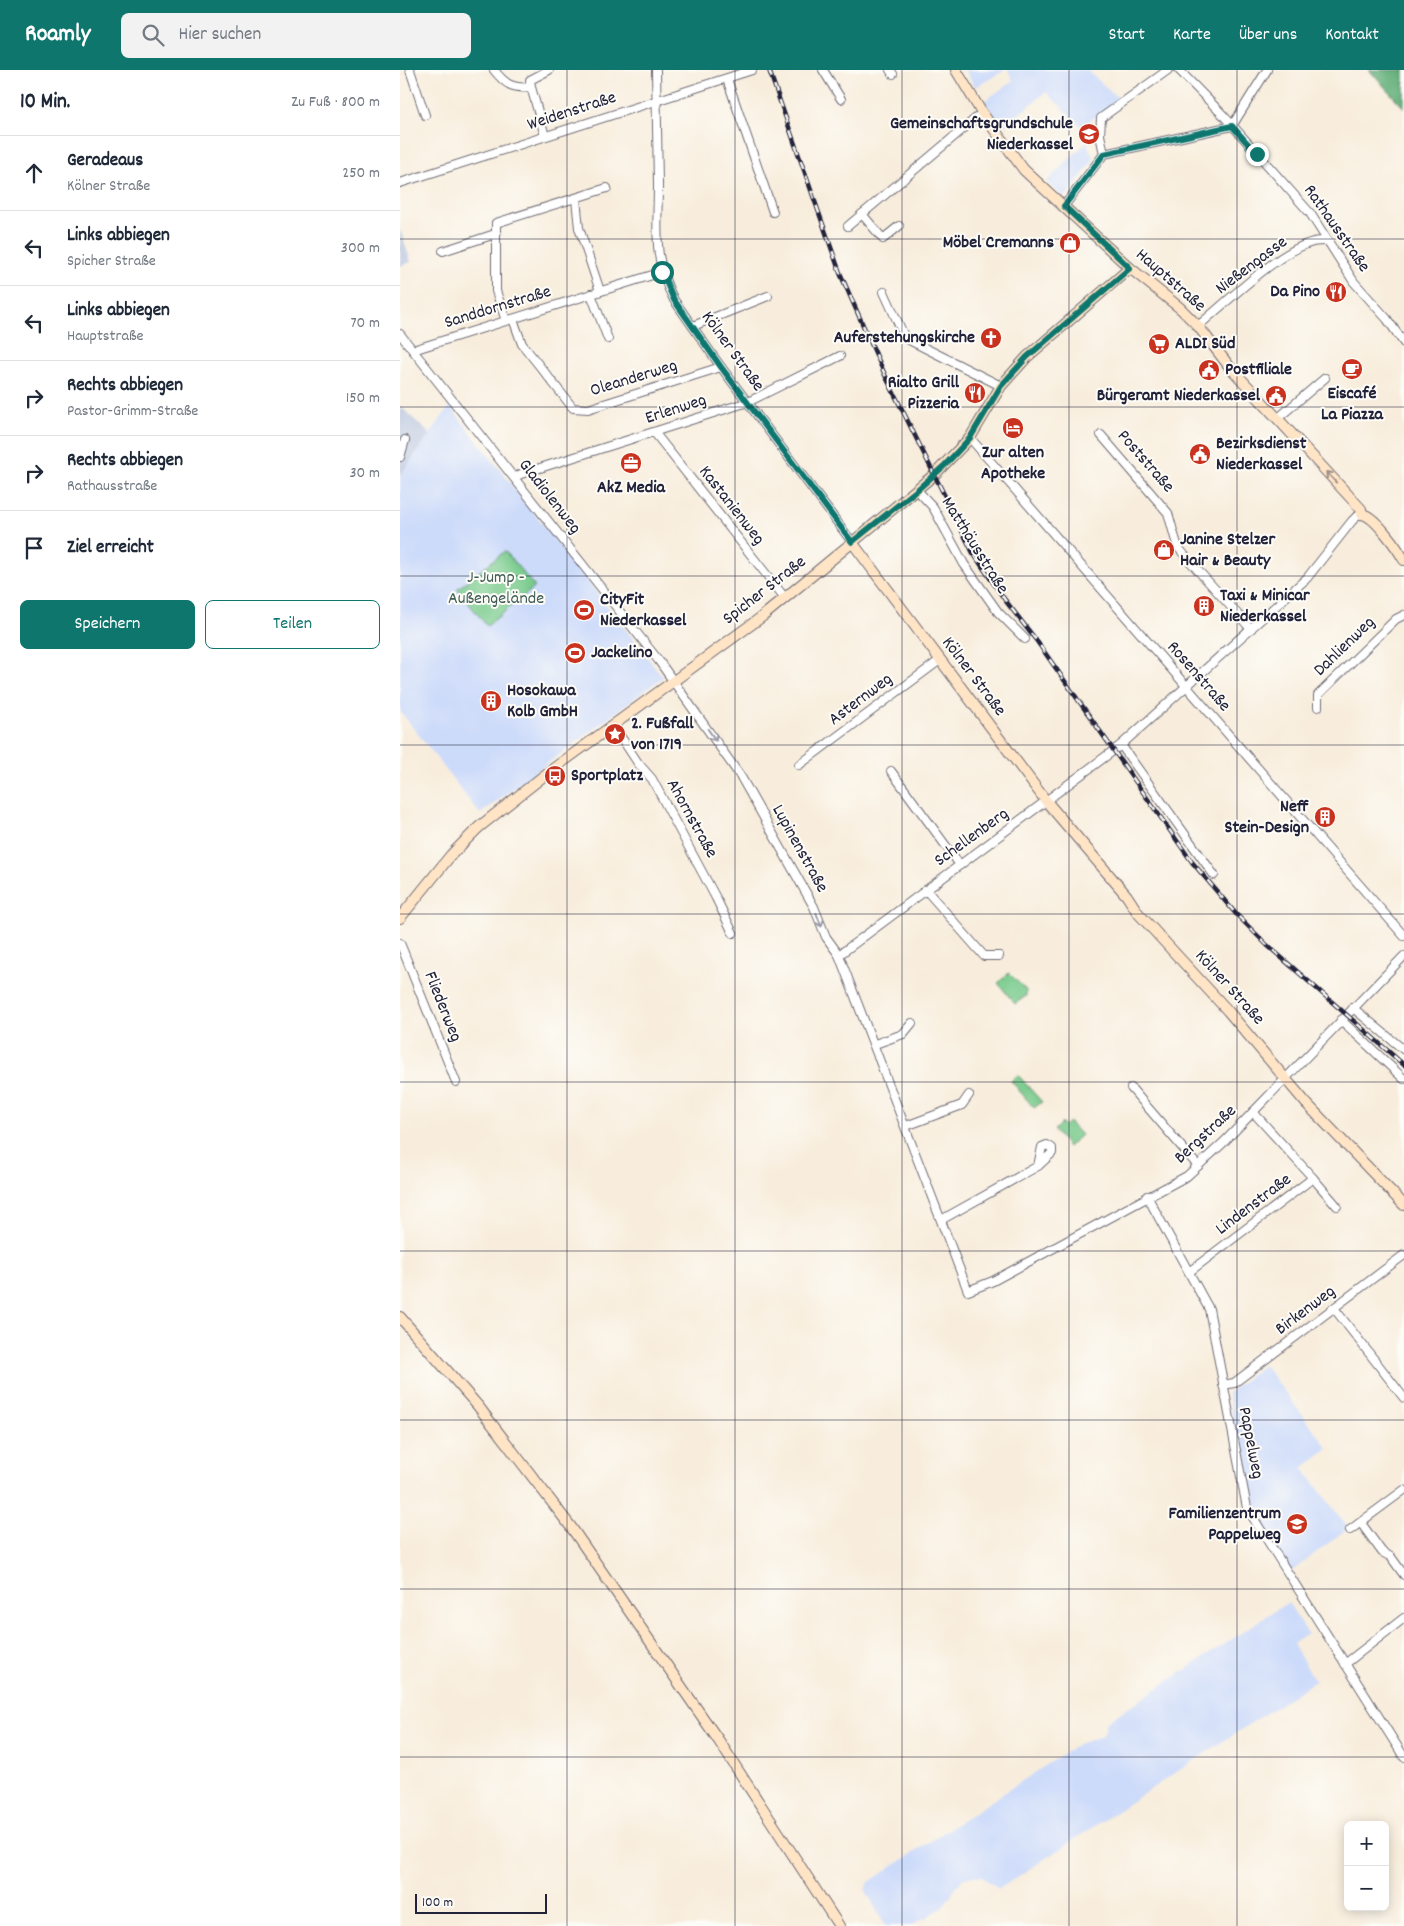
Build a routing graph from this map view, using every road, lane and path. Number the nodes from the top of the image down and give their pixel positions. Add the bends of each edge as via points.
1 (410, 70) edge
2 (494, 70) edge
3 (549, 70) edge
4 (656, 70) edge
5 (752, 70) edge
6 (823, 70) edge
7 (956, 70) edge
8 (1168, 70) edge
9 (1179, 70) edge
10 (1267, 70) edge
11 (727, 79) junction
12 (531, 88) junction
13 (841, 99) dead end
14 (656, 101) junction
15 (982, 113) junction
16 (425, 115) dead end
17 (1232, 126) junction
18 (545, 136) junction
19 (1104, 154) junction
20 (400, 183) edge
21 (607, 188) dead end
22 (576, 199) junction
23 (1064, 206) junction
24 (773, 212) dead end
25 (862, 214) junction
26 (848, 226) dead end
27 (899, 226) dead end
28 (495, 234) junction
29 (1328, 241) junction
30 (443, 251) dead end
31 (1130, 268) junction
32 (662, 272) junction
33 (600, 292) junction
34 (884, 292) dead end
35 (591, 294) junction
36 (768, 296) dead end
37 (509, 320) junction
38 (692, 326) junction
39 (1198, 326) junction
40 (400, 334) edge
41 (608, 339) dead end
42 (1404, 343) edge
43 (413, 350) junction
44 (840, 356) dead end
45 (721, 367) junction
46 (1325, 378) dead end
47 (1001, 386) junction
48 (748, 402) junction
49 (1277, 419) junction
50 (654, 432) junction
51 (1101, 435) dead end
52 (970, 438) junction
53 (405, 440) dead end
54 (400, 457) edge
55 (515, 477) junction
56 (917, 490) junction
57 (1362, 514) junction
58 (852, 542) junction
59 (1404, 560) edge
60 (785, 598) junction
61 (1404, 615) edge
62 (1251, 629) junction
63 (1025, 639) dead end
64 (940, 660) junction
65 (673, 681) junction
66 (1186, 686) junction
67 (1318, 707) dead end
68 (613, 725) junction
69 (1121, 745) junction
70 (799, 765) dead end
71 (891, 772) dead end
72 (1046, 801) junction
73 (960, 865) junction
74 (1214, 875) dead end
75 (926, 890) junction
76 (400, 918) edge
77 (733, 933) dead end
78 (1404, 936) edge
79 (400, 943) edge
80 (839, 955) junction
81 (999, 956) dead end
82 (1404, 956) edge
83 (1353, 1008) junction
84 (1341, 1020) junction
85 (912, 1023) dead end
86 (875, 1044) junction
87 (1404, 1050) edge
88 (1286, 1078) junction
89 (1404, 1079) edge
90 (456, 1082) dead end
91 (1131, 1088) dead end
92 (969, 1095) dead end
93 (1253, 1112) junction
94 (906, 1126) junction
95 (1038, 1166) dead end
96 (1198, 1166) junction
97 (1313, 1178) junction
98 (1147, 1196) junction
99 (1404, 1205) edge
100 (1337, 1206) dead end
101 (941, 1220) junction
102 (955, 1254) joint
103 (1404, 1255) edge
104 (1189, 1272) junction
105 (1334, 1308) junction
106 (400, 1317) edge
107 (1223, 1386) junction
108 (1404, 1398) edge
109 (1404, 1490) edge
110 (1360, 1523) junction
111 (1350, 1530) dead end
112 (1404, 1575) edge
113 (1404, 1618) edge
114 (1345, 1664) junction
115 (1404, 1757) edge
116 (839, 1926) edge

1 - 16 street
2 - 12 street via 503,81 518,89
3 - 12 street via 530,80
4 - 14 street, Kölner Straße
5 - 11 street, Weidenstraße
6 - 13 street
7 - 15 street, Hauptstraße
8 - 19 street via 1101,118
9 - 17 street, Rathausstraße
10 - 17 street
11 - 14 street, Weidenstraße
11 - 24 street
12 - 18 street
14 - 18 street, Weidenstraße
14 - 32 street, Kölner Straße via 656,242
15 - 23 street, Hauptstraße via 1024,170
15 - 25 street
17 - 19 street
17 - 29 street, Rathausstraße via 1310,213
18 - 20 street, Weidenstraße
19 - 23 street
21 - 22 street
22 - 28 street via 496,223
22 - 33 street via 579,228
23 - 31 street, Hauptstraße
25 - 26 street
25 - 27 street via 883,239
28 - 30 street
28 - 37 street, Oleanderweg via 496,291
29 - 39 street, Nießengasse via 1312,242 1284,256
29 - 42 street, Rathausstraße via 1354,282
31 - 39 street, Hauptstraße
31 - 47 street, Spicher Straße via 1027,357
32 - 33 street, Sanddornstraße
32 - 38 street, Kölner Straße via 674,300
33 - 35 street, Sanddornstraße
34 - 47 street via 905,338
35 - 37 street, Sanddornstraße
35 - 41 street
36 - 38 street
37 - 43 street, Sanddornstraße
37 - 45 street, Oleanderweg via 522,344 573,408 588,409
38 - 45 street, Kölner Straße
39 - 49 street, Hauptstraße
40 - 43 street, Gladiolenweg
43 - 55 street, Gladiolenweg
44 - 48 street, Erlenweg
45 - 48 street, Kölner Straße
46 - 49 street
47 - 52 street, Spicher Straße
48 - 50 street, Erlenweg
48 - 58 street, Kölner Straße
57 -> 49 street, Hauptstraße
50 - 55 street, Erlenweg
50 - 60 street, Kastanienweg
51 - 62 street, Poststraße via 1168,513 1178,547
52 - 56 street, Spicher Straße
52 - 66 street, Rosenstraße
53 - 54 street
55 - 65 street, Gladiolenweg
56 - 58 street, Spicher Straße
56 - 63 street, Matthäusstraße via 933,507 964,564 998,612
57 - 59 street, Hauptstraße via 1368,516 1390,539
57 - 62 street, Schellenberg via 1356,516 1307,578
58 - 60 street, Spicher Straße
58 - 64 street, Kölner Straße
60 - 65 street, Spicher Straße
61 - 67 street, Dahlienweg via 1396,619 1318,695
62 - 66 street, Schellenberg
64 - 70 street, Asternweg
64 - 72 street, Kölner Straße
65 - 68 street, Spicher Straße
65 -> 80 street, Lupinenstraße via 741,776 806,891 826,937
66 - 69 street, Schellenberg
66 - 78 street, Rosenstraße
68 - 76 street, Spicher Straße via 479,827
68 - 77 street, Ahornstraße via 652,779
69 - 72 street, Schellenberg
69 - 74 street
71 - 73 street
72 - 73 street, Schellenberg
72 - 88 street, Kölner Straße via 1138,913
73 - 75 street, Schellenberg
75 - 80 street, Schellenberg
75 - 81 street via 984,956
79 - 90 street, Fliederweg
80 - 86 street, Lupinenstraße
82 - 83 street, Bergstraße
83 - 84 street, Bergstraße
83 - 87 street
84 - 88 street, Bergstraße
84 - 89 street
85 - 86 street via 903,1034
86 - 94 street, Lupinenstraße
88 - 93 street, Bergstraße
88 - 99 street, Kölner Straße
91 - 96 street
92 - 94 street via 962,1105
93 - 96 street, Bergstraße
93 - 97 street, Lindenstraße
94 - 101 street, Lupinenstraße
95 - 101 street
96 - 98 street, Bergstraße via 1187,1176
97 - 100 street
97 - 104 street, Lindenstraße
98 - 102 street, Bergstraße via 968,1291
98 - 104 street, Pappelweg
101 - 102 street, Lupinenstraße
103 - 105 street, Birkenweg
104 - 107 street, Pappelweg via 1208,1309
105 - 107 street, Birkenweg via 1234,1383
105 - 108 street
106 - 116 street via 478,1406 571,1527
107 - 114 street, Pappelweg via 1247,1508
109 - 110 street
110 - 111 street
110 - 112 street
113 - 114 street
114 - 115 street, Pappelweg

